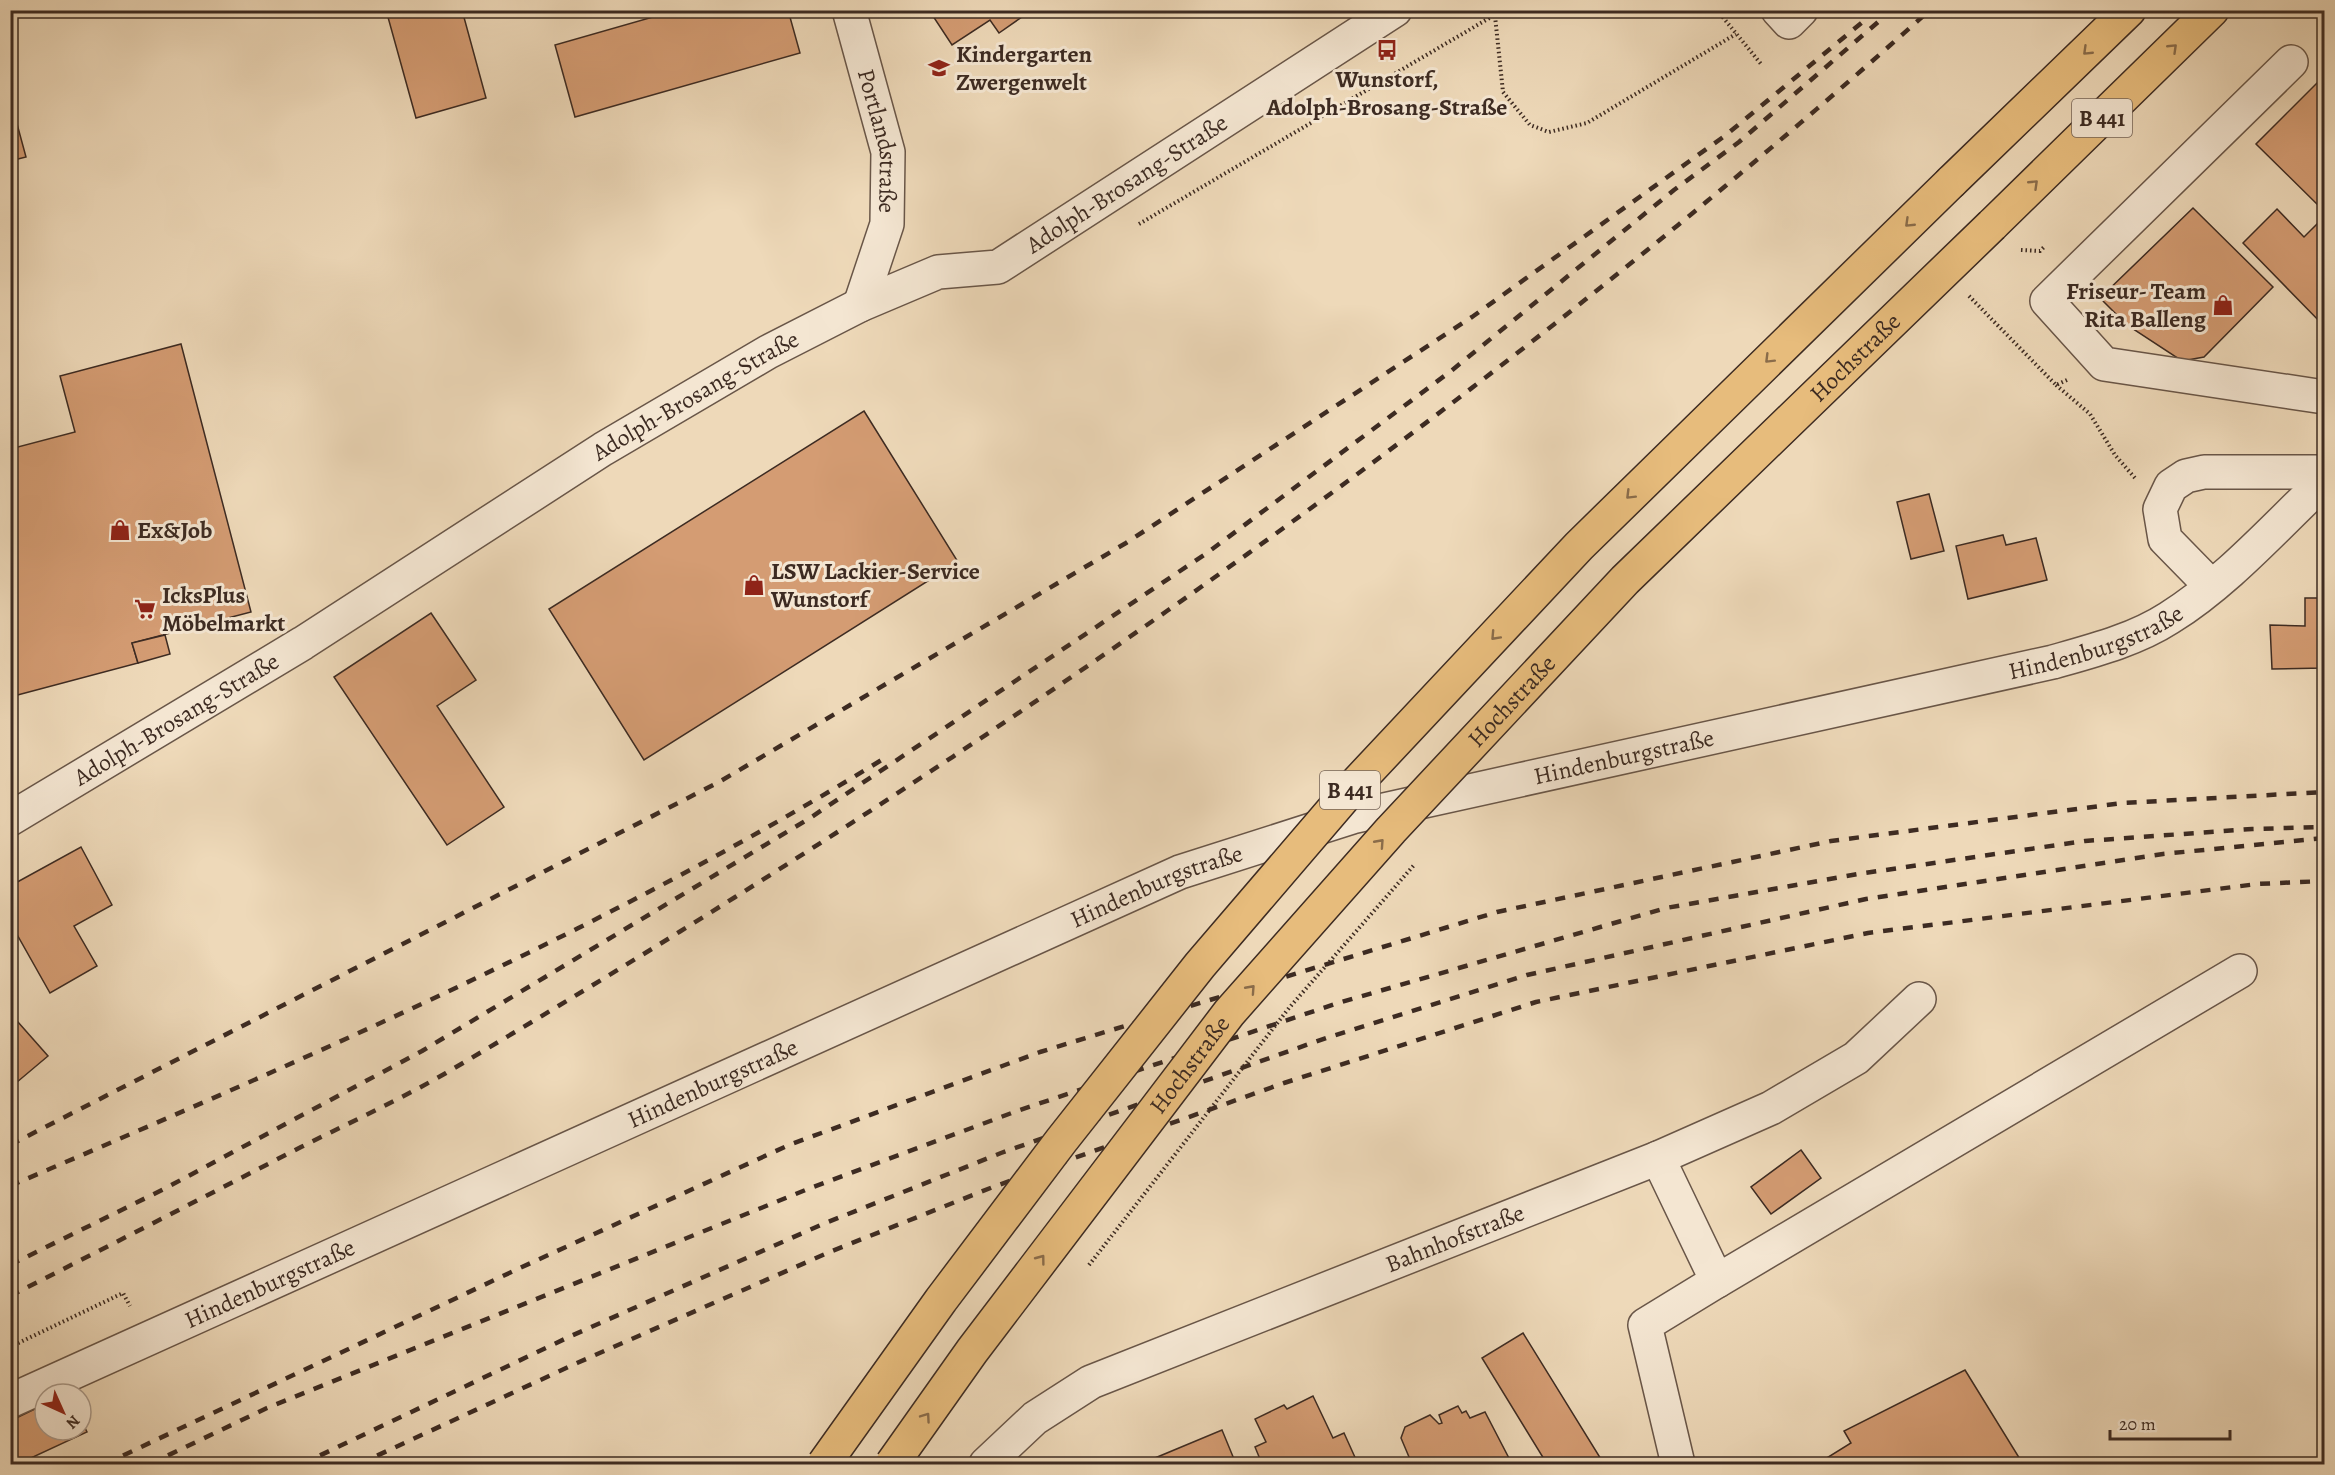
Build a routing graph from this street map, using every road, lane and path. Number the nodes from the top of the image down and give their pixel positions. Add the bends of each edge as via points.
1 (849, 10) edge
2 (1395, 10) edge
3 (1503, 10) edge
4 (1717, 10) edge
5 (1778, 10) edge
6 (1801, 10) edge
7 (2129, 10) edge
8 (2212, 10) edge
9 (1495, 16) junction
10 (1736, 34) junction
11 (2291, 62) dead end
12 (1761, 64) dead end
13 (1401, 70) dead end
14 (1973, 290) dead end
15 (860, 305) junction
16 (2104, 364) junction
17 (2056, 385) junction
18 (2325, 397) edge
19 (2325, 472) edge
20 (2325, 481) edge
21 (2160, 509) junction
22 (2211, 586) junction
23 (10, 819) edge
24 (1419, 860) dead end
25 (2240, 971) dead end
26 (1918, 999) dead end
27 (1658, 1158) junction
28 (1086, 1268) dead end
29 (1717, 1281) junction
30 (123, 1293) dead end
31 (10, 1347) edge
32 (10, 1401) edge
33 (824, 1464) edge
34 (892, 1464) edge
35 (986, 1464) edge
36 (1678, 1464) edge

1 - 15 street, Portlandstraße via 888,152 887,224
2 - 15 street, Adolph-Brosang-Straße via 998,267 938,272
3 - 9 path
4 - 10 path
5 - 6 street via 1789,22
7 -> 33 main road, B 441, bridge via 1579,546 1350,790 1200,965 1061,1141
34 -> 8 main road, Hochstraße / B 441, bridge via 979,1342 1230,1013 1376,848 1625,580
9 - 10 path via 1503,92 1530,125 1549,132 1587,123
9 - 13 path
10 - 12 path
11 - 16 street via 2047,301
14 - 17 path via 1966,297
15 - 23 street, Adolph-Brosang-Straße via 768,351 603,449 303,643
16 - 17 path
16 - 18 street
17 - 21 path via 2090,414 2115,455
19 - 21 street via 2204,472 2186,476 2171,486
20 - 22 street, Hindenburgstraße
21 - 22 street via 2165,539
22 - 32 street, Hindenburgstraße via 2168,619 2114,644 2053,662 1352,817 1180,872
24 - 28 path, bridge via 1289,1008
25 - 29 street
26 - 27 street, Bahnhofstraße via 1856,1058 1770,1108
27 - 29 street
27 - 35 street, Bahnhofstraße via 1091,1382 1035,1418
29 - 36 street via 1644,1325
30 - 31 path

